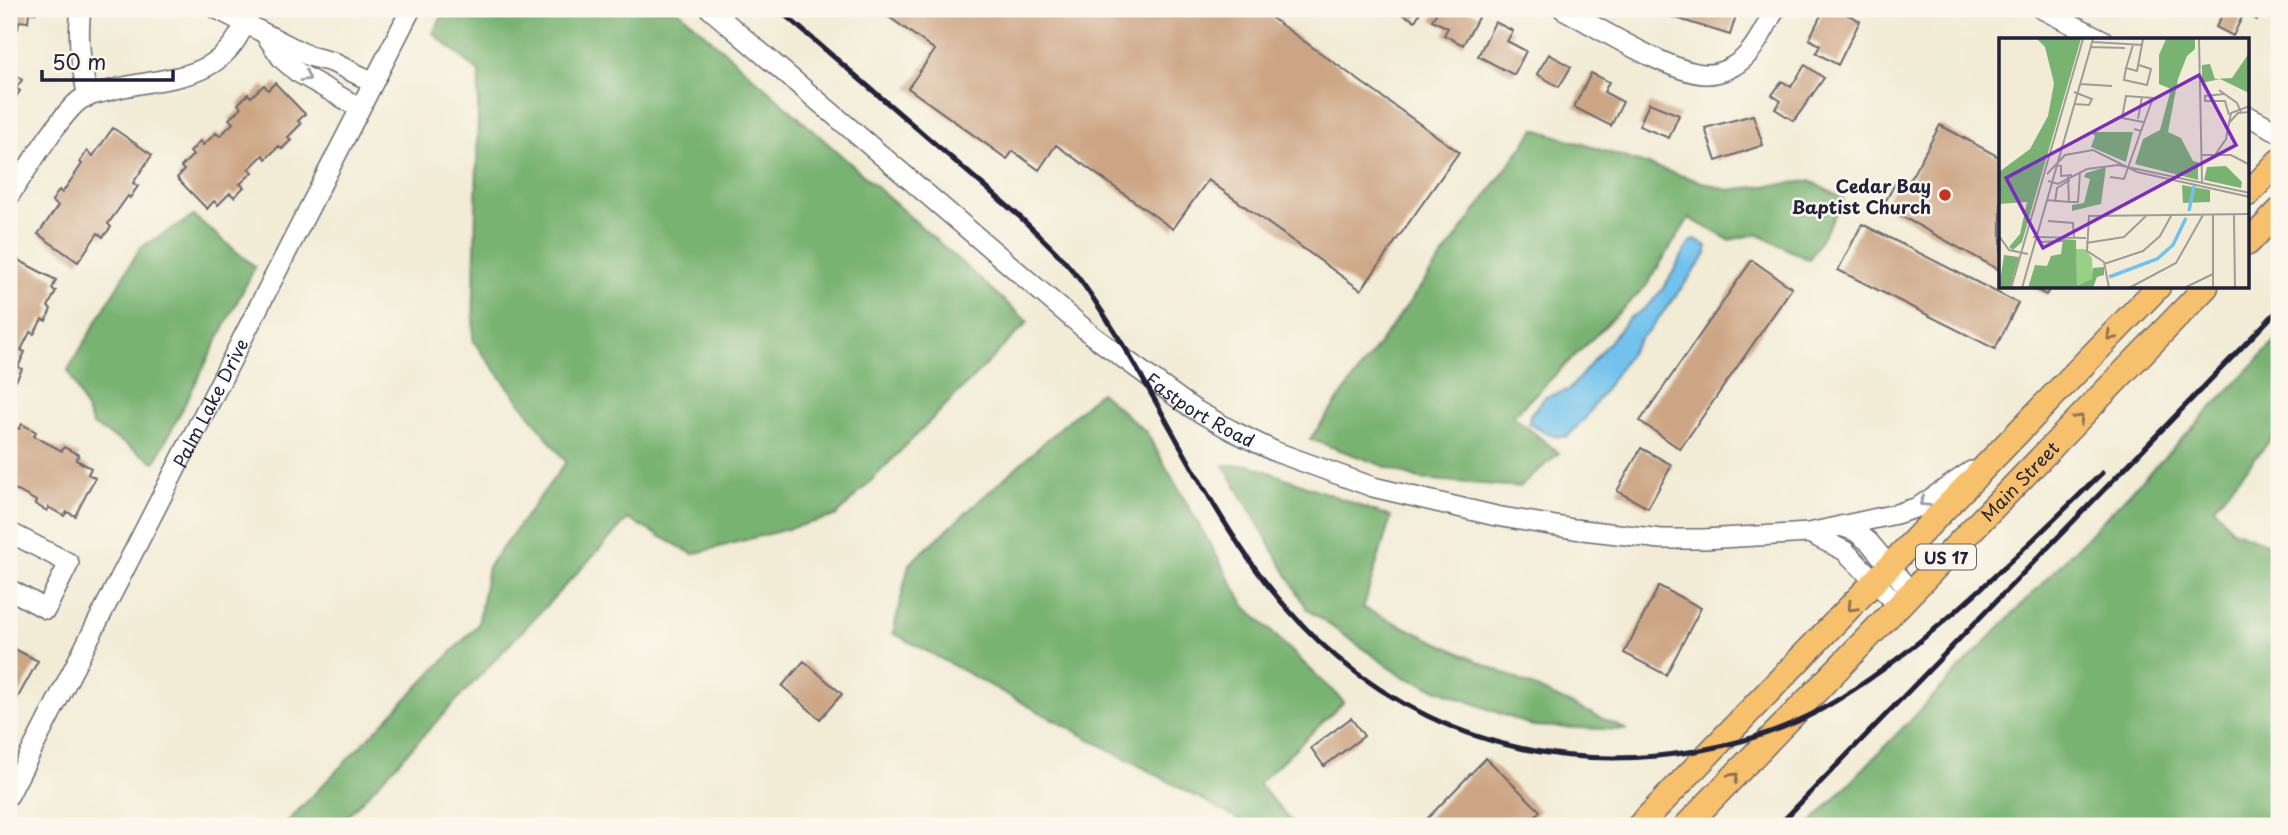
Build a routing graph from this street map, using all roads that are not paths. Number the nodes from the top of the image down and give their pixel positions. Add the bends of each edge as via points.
1 (81, 9) edge
2 (217, 9) edge
3 (411, 9) edge
4 (710, 9) edge
5 (1563, 9) edge
6 (1775, 9) edge
7 (2042, 9) edge
8 (245, 23) junction
9 (265, 33) junction
10 (2099, 38) edge
11 (373, 82) junction
12 (88, 97) junction
13 (360, 108) junction
14 (2250, 117) edge
15 (2279, 132) edge
16 (2279, 161) edge
17 (2250, 192) edge
18 (9, 196) edge
19 (2279, 211) edge
20 (2250, 241) edge
21 (2156, 289) edge
22 (2204, 289) edge
23 (2001, 450) junction
24 (1841, 526) junction
25 (9, 532) edge
26 (1809, 533) junction
27 (1883, 574) junction
28 (9, 589) edge
29 (1906, 599) junction
30 (9, 795) edge
31 (1639, 826) edge
32 (1686, 826) edge

1 - 12 street via 79,57
2 - 8 street
3 - 11 street, Palm Lake Drive
4 - 26 street, Eastport Road via 1093,336 1192,408 1276,452 1373,487 1496,516 1601,532 1661,538
5 - 6 street via 1680,69 1707,74 1724,71 1747,56
7 - 10 street
8 - 9 street
8 - 12 street via 230,49 192,75 129,84
9 - 11 street via 298,36 318,46 332,62
9 -> 13 street via 297,72
11 - 13 street, Palm Lake Drive
12 - 18 street via 68,111
13 - 30 street, Palm Lake Drive
14 - 15 street
16 - 17 main road
19 - 20 main road
21 -> 23 main road, Main Street / US 17
29 -> 22 main road, Main Street / US 17
23 -> 24 street, Eastport Road via 1918,507
23 - 27 main road, Main Street / US 17
24 - 26 street, Eastport Road
24 - 27 street via 1868,542
25 - 28 street via 69,563 46,609
26 - 27 street
27 - 29 street
27 -> 31 main road, Main Street / US 17
32 -> 29 main road, Main Street / US 17

